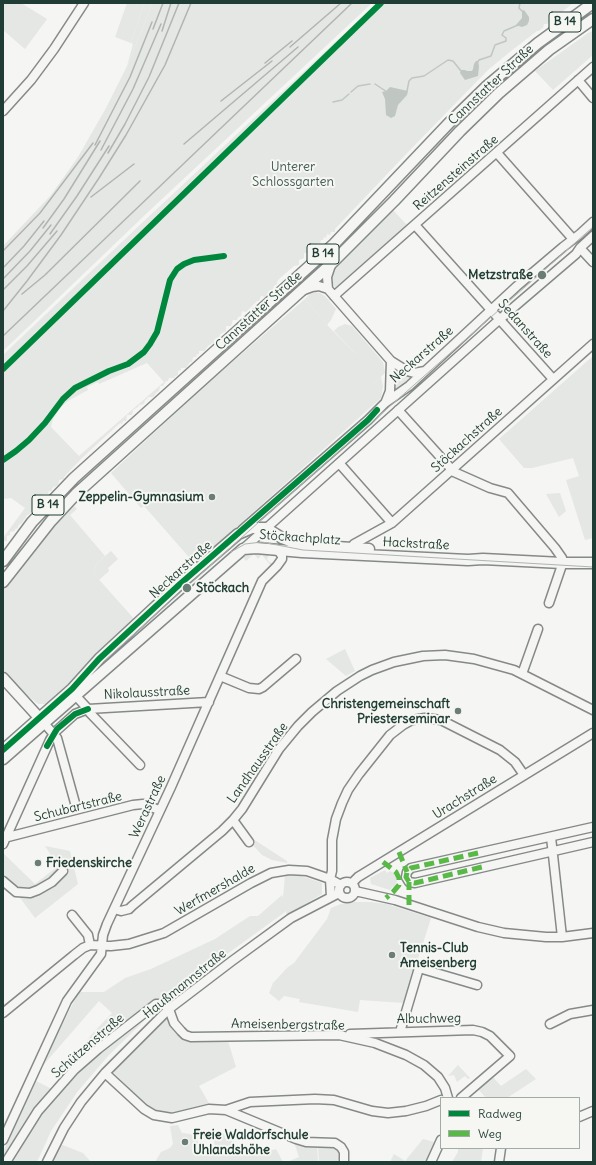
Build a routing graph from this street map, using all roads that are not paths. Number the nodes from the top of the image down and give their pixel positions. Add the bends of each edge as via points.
1 (84, 3) edge
2 (593, 3) edge
3 (593, 20) edge
4 (593, 67) edge
5 (578, 80) junction
6 (593, 98) edge
7 (3, 111) edge
8 (497, 153) junction
9 (593, 222) edge
10 (415, 224) junction
11 (593, 236) edge
12 (573, 239) junction
13 (580, 248) junction
14 (593, 262) edge
15 (331, 264) junction
16 (328, 289) junction
17 (300, 292) junction
18 (334, 296) junction
19 (492, 310) junction
20 (500, 319) junction
21 (593, 344) edge
22 (391, 361) junction
23 (426, 371) junction
24 (553, 379) junction
25 (385, 402) junction
26 (398, 410) junction
27 (338, 463) junction
28 (452, 470) junction
29 (392, 523) junction
30 (266, 528) junction
31 (238, 534) junction
32 (242, 549) junction
33 (278, 550) junction
34 (354, 551) junction
35 (3, 561) edge
36 (562, 562) junction
37 (593, 563) edge
38 (593, 568) edge
39 (3, 582) edge
40 (549, 603) dead end
41 (538, 629) dead end
42 (296, 658) dead end
43 (99, 660) junction
44 (107, 669) junction
45 (87, 672) junction
46 (522, 674) junction
47 (220, 676) junction
48 (3, 678) edge
49 (94, 680) junction
50 (78, 698) junction
51 (208, 702) junction
52 (88, 709) junction
53 (593, 710) edge
54 (75, 714) junction
55 (42, 720) junction
56 (593, 733) edge
57 (53, 734) junction
58 (3, 750) edge
59 (3, 759) edge
60 (140, 765) dead end
61 (524, 775) junction
62 (75, 803) dead end
63 (160, 810) junction
64 (233, 820) junction
65 (593, 827) edge
66 (551, 837) junction
67 (4, 838) edge
68 (249, 842) dead end
69 (593, 842) edge
70 (553, 851) junction
71 (478, 853) junction
72 (482, 867) junction
73 (63, 871) dead end
74 (330, 879) junction
75 (3, 881) edge
76 (352, 883) junction
77 (340, 885) junction
78 (355, 891) junction
79 (339, 893) junction
80 (331, 897) junction
81 (114, 908) junction
82 (72, 915) dead end
83 (593, 933) edge
84 (562, 937) junction
85 (90, 945) junction
86 (102, 946) junction
87 (477, 985) dead end
88 (169, 1009) junction
89 (593, 1010) edge
90 (3, 1013) edge
91 (550, 1024) dead end
92 (400, 1032) junction
93 (339, 1035) junction
94 (104, 1072) junction
95 (448, 1097) edge
96 (462, 1097) edge
97 (440, 1100) edge
98 (226, 1110) junction
99 (593, 1111) edge
100 (580, 1118) edge
101 (3, 1140) edge
102 (440, 1142) edge
103 (501, 1149) edge
104 (6, 1162) edge
105 (47, 1162) edge
106 (344, 1162) edge
107 (432, 1162) edge
108 (499, 1162) edge

1 - 7 street via 31,80
2 - 35 main road, Cannstatter Straße / B 14 via 532,47 487,86 334,244 74,478 32,522
3 - 15 main road, Cannstatter Straße / B 14 via 549,50 494,97
4 - 5 street, Reitzensteinstraße
5 - 6 street
5 - 8 street, Reitzensteinstraße
8 - 10 street, Reitzensteinstraße
8 - 12 street
9 - 12 street, Neckarstraße
10 - 18 street, Reitzensteinstraße
10 - 19 street, Sedanstraße
11 - 13 street, Neckarstraße
12 - 19 street, Neckarstraße
13 - 14 street
13 - 20 street, Neckarstraße
15 - 16 street via 327,277
15 - 17 main road, Cannstatter Straße / B 14
16 - 17 street via 316,286
16 - 18 street
17 - 39 main road, Cannstatter Straße / B 14 via 77,493 50,521
18 - 22 street
19 - 20 street, Sedanstraße
19 - 23 street, Neckarstraße
20 - 24 street, Sedanstraße
20 - 26 street, Neckarstraße
21 - 24 street, Stöckachstraße
22 - 23 street via 414,373
22 - 25 street via 390,391
23 - 25 street, Neckarstraße
24 - 28 street, Stöckachstraße
25 - 31 street, Neckarstraße via 368,420
26 - 27 street, Neckarstraße
26 - 28 street
27 - 29 street
27 - 30 street, Neckarstraße
28 - 29 street, Stöckachstraße
28 - 36 street via 490,488 508,493 555,548
29 - 34 street, Stöckachstraße via 354,544
30 - 31 main road via 252,528
30 - 32 street, Neckarstraße
30 - 34 main road, Hackstraße via 293,542
31 - 43 main road, Neckarstraße
32 - 33 main road, Stöckachplatz via 250,547
32 - 44 main road, Neckarstraße
33 - 34 main road, Stöckachplatz
33 - 47 street, Werastraße via 282,556 281,562 264,579
34 - 36 main road, Hackstraße via 468,560
36 - 37 main road, Hackstraße
36 - 38 main road, Hackstraße
36 - 40 street
41 - 46 street
42 - 47 street via 259,689 249,688
43 - 44 main road via 98,668
43 - 45 main road, Neckarstraße
44 - 49 main road, Neckarstraße
45 - 49 main road via 94,672
45 - 55 main road, Neckarstraße
46 - 53 street, Landhausstraße
46 - 64 street, Landhausstraße via 484,661 433,656 394,662 360,676 324,701 285,741
47 - 51 street, Werastraße
48 - 55 main road
49 - 50 main road, Neckarstraße
50 - 52 street
50 - 54 street, Neckarstraße via 78,709
50 - 55 main road, Neckarstraße
51 - 52 street, Nikolausstraße
51 - 63 street, Werastraße
52 - 54 street, Neckarstraße
52 - 60 street
54 - 57 street, Neckarstraße
55 - 57 street
55 - 58 main road, Neckarstraße
55 - 59 main road, Neckarstraße
56 - 61 street, Urachstraße
57 - 62 street via 60,746
57 - 67 street
61 - 74 street via 516,762 500,750 448,723 429,718 408,722 390,735 345,796 334,827
61 - 76 street, Urachstraße
63 - 67 street, Schubartstraße via 143,804 133,805
63 - 81 street, Werastraße
64 - 68 street
64 - 81 street, Landhausstraße via 129,909 121,911
65 - 66 street
66 - 70 street
66 - 71 street
69 - 70 street
70 - 72 street
70 - 84 street
71 - 72 street
71 - 72 street via 411,868 406,877 409,882 415,883
73 - 75 street via 52,882 30,893 16,892
74 - 77 street, Werfmershalde
74 - 80 street
74 - 86 street, Werfmershalde via 298,870 271,873 164,933 129,944
76 - 77 street
76 - 78 street
77 - 79 street
78 - 79 street via 352,897 347,898
78 - 84 street via 395,900 489,930
79 - 80 street, Haußmannstraße
80 - 88 street, Haußmannstraße via 291,918
81 - 86 street, Werastraße via 103,935
82 - 85 street via 88,935
83 - 84 street
85 - 86 street
85 - 90 street
86 - 101 street, Werastraße via 101,954 67,1000
87 - 92 street via 419,968
88 - 93 street, Ameisenbergstraße via 174,1024 185,1035 191,1037
88 - 94 street, Haußmannstraße
88 - 104 street, Schützenstraße via 156,1004 74,1070 38,1111
89 - 91 street via 570,1014
92 - 93 street, Albuchweg
92 - 96 street, Albuchweg via 473,1030 490,1036 510,1056
93 - 95 street, Ameisenbergstraße via 375,1042 412,1058 438,1077
94 - 98 street via 154,1115 172,1118 209,1109
94 - 105 street, Haußmannstraße via 64,1128
97 - 98 street via 406,1111 388,1113 334,1100 250,1102
98 - 106 street via 296,1139 335,1143 344,1152
99 - 100 street
102 - 107 street
103 - 108 street

